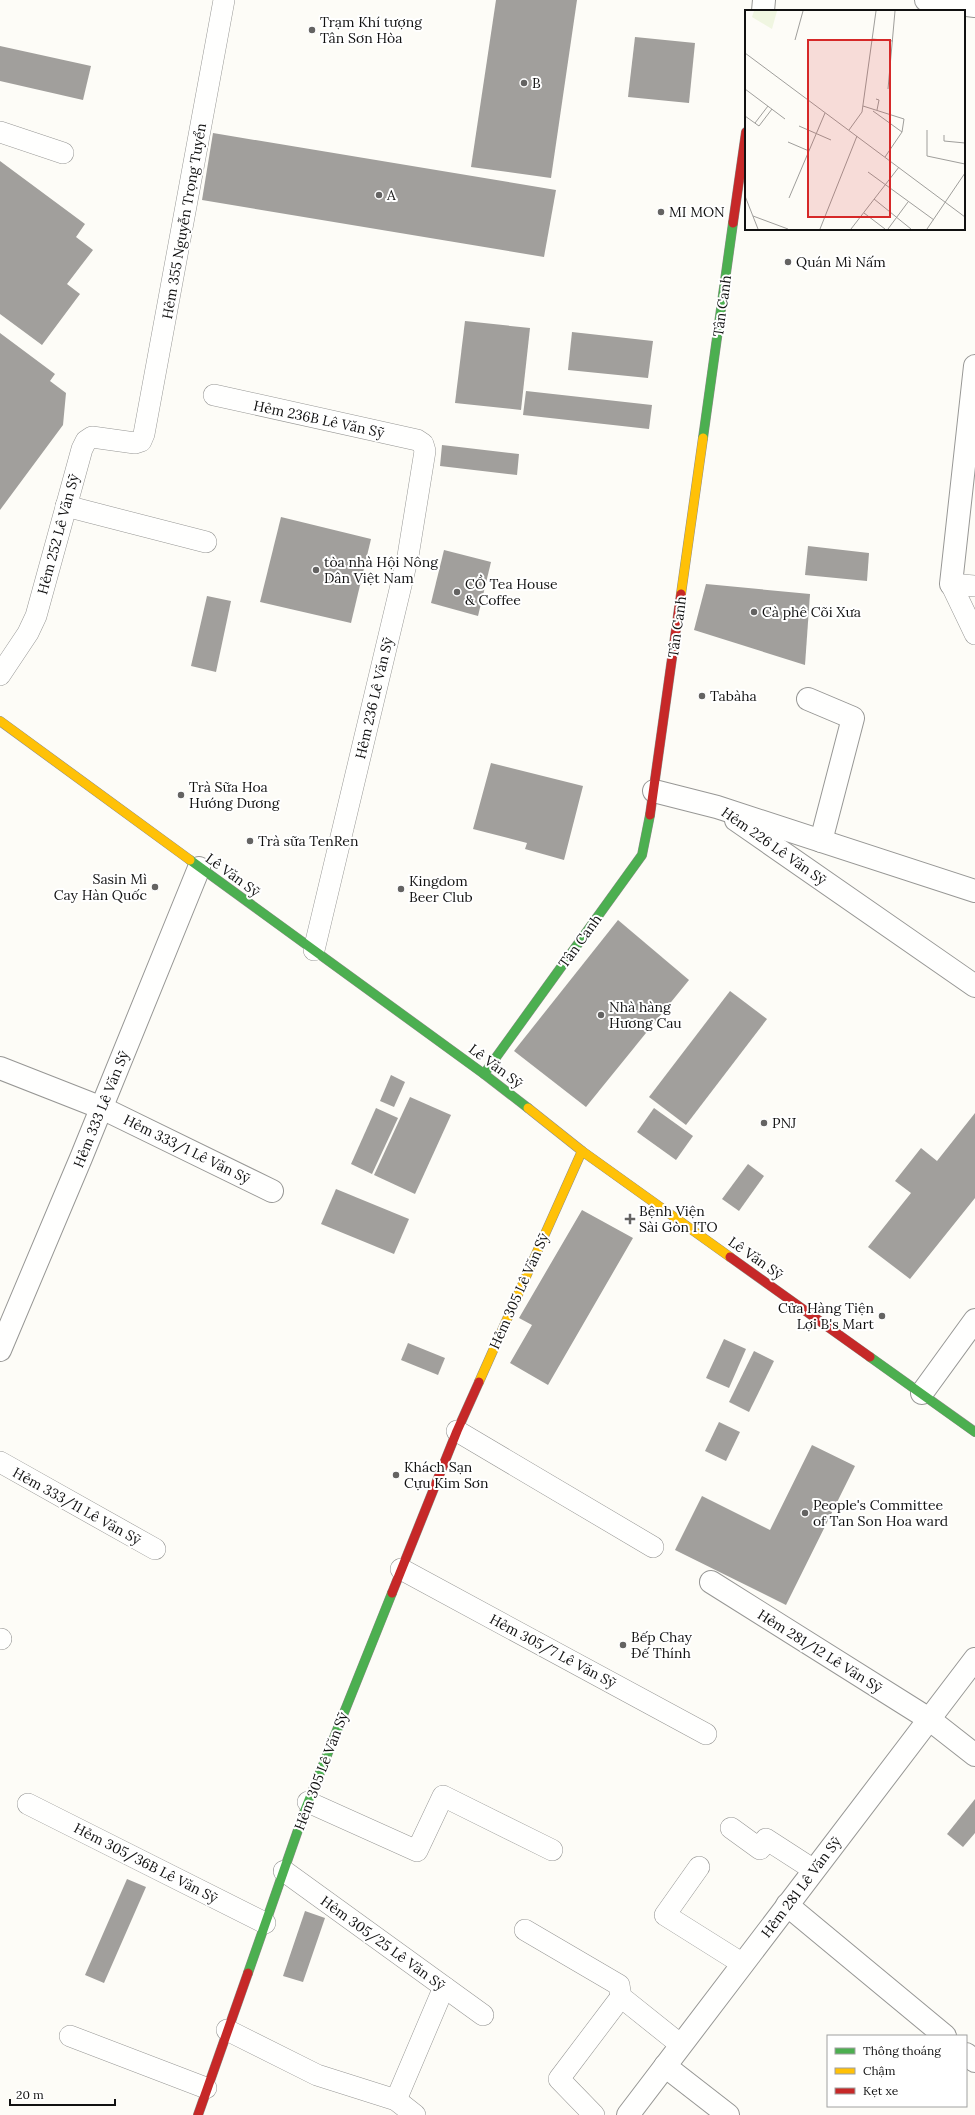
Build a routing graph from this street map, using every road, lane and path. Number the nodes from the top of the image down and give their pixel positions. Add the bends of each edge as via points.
1 (224, 0) edge
2 (764, 0) edge
3 (926, 0) edge
4 (975, 6) edge
5 (763, 10) edge
6 (0, 132) edge
7 (745, 139) edge
8 (64, 153) dead end
9 (975, 366) edge
10 (214, 395) dead end
11 (141, 441) joint
12 (423, 444) joint
13 (66, 506) junction
14 (206, 542) dead end
15 (951, 584) junction
16 (975, 586) edge
17 (975, 634) edge
18 (0, 675) edge
19 (808, 699) dead end
20 (0, 721) edge
21 (654, 791) junction
22 (717, 807) junction
23 (821, 841) junction
24 (199, 868) junction
25 (975, 891) edge
26 (314, 950) junction
27 (975, 986) edge
28 (0, 1068) edge
29 (484, 1074) junction
30 (102, 1108) junction
31 (582, 1151) junction
32 (272, 1191) dead end
33 (975, 1320) edge
34 (5, 1327) edge
35 (0, 1350) edge
36 (922, 1393) junction
37 (457, 1431) junction
38 (975, 1432) edge
39 (0, 1462) edge
40 (653, 1547) dead end
41 (155, 1549) dead end
42 (401, 1569) junction
43 (711, 1582) dead end
44 (975, 1659) edge
45 (929, 1719) junction
46 (706, 1734) dead end
47 (975, 1755) edge
48 (308, 1802) junction
49 (28, 1804) dead end
50 (731, 1828) dead end
51 (552, 1850) dead end
52 (699, 1867) dead end
53 (814, 1870) junction
54 (284, 1871) junction
55 (788, 1905) junction
56 (265, 1923) junction
57 (525, 1930) dead end
58 (742, 1964) junction
59 (444, 1987) junction
60 (621, 1998) junction
61 (483, 2015) dead end
62 (227, 2030) junction
63 (944, 2035) edge
64 (70, 2036) dead end
65 (681, 2045) junction
66 (967, 2055) edge
67 (975, 2061) edge
68 (665, 2066) junction
69 (206, 2088) junction
70 (396, 2100) junction
71 (198, 2115) edge
72 (415, 2115) edge
73 (594, 2115) edge
74 (628, 2115) edge
75 (728, 2115) edge

1 - 11 lane, Hẻm 355 Nguyễn Trọng Tuyển
2 - 5 street
3 - 4 street
6 - 8 lane
7 - 21 street, Tân Canh
9 - 15 street
10 - 12 lane, Hẻm 236B Lê Văn Sỹ via 417,440
11 - 13 lane, Hẻm 252 Lê Văn Sỹ via 135,443 92,437 86,441
12 - 26 lane, Hẻm 236 Lê Văn Sỹ via 426,451 408,556
13 - 14 lane
13 - 18 lane, Hẻm 252 Lê Văn Sỹ via 36,616 28,633
15 - 16 lane
15 - 17 lane
19 - 23 street via 853,718
20 - 24 street, Lê Văn Sỹ
21 - 22 street
21 - 29 street, Tân Canh via 642,855
22 - 23 street, Hẻm 226 Lê Văn Sỹ
22 - 27 street, Hẻm 226 Lê Văn Sỹ
23 - 25 street, Hẻm 226 Lê Văn Sỹ
24 - 26 street, Lê Văn Sỹ
24 - 30 street, Hẻm 333 Lê Văn Sỹ
26 - 29 street, Lê Văn Sỹ
28 - 30 street, Hẻm 333/1 Lê Văn Sỹ
29 - 31 street, Lê Văn Sỹ
30 - 32 street, Hẻm 333/1 Lê Văn Sỹ
30 - 34 street, Hẻm 333 Lê Văn Sỹ
31 - 36 street, Lê Văn Sỹ
31 - 37 street, Hẻm 305 Lê Văn Sỹ
33 - 36 street
34 - 35 street, Hẻm 333 Lê Văn Sỹ
36 - 38 street, Lê Văn Sỹ
37 - 40 lane
37 - 42 street, Hẻm 305 Lê Văn Sỹ
39 - 41 lane, Hẻm 333/11 Lê Văn Sỹ
42 - 46 lane, Hẻm 305/7 Lê Văn Sỹ
42 - 48 street, Hẻm 305 Lê Văn Sỹ
43 - 45 street, Hẻm 281/12 Lê Văn Sỹ
44 - 45 street, Hẻm 281 Lê Văn Sỹ
45 - 47 street, Hẻm 281/12 Lê Văn Sỹ
45 - 53 street, Hẻm 281 Lê Văn Sỹ
48 - 51 lane via 417,1851 443,1796
48 - 54 street, Hẻm 305 Lê Văn Sỹ
49 - 56 lane, Hẻm 305/36B Lê Văn Sỹ
50 - 53 lane via 760,1849 766,1839
52 - 58 lane via 665,1915
53 - 55 street, Hẻm 281 Lê Văn Sỹ
54 - 56 street, Hẻm 305 Lê Văn Sỹ
54 - 59 lane, Hẻm 305/25 Lê Văn Sỹ
55 - 58 street, Hẻm 281 Lê Văn Sỹ
55 - 63 street
56 - 62 street, Hẻm 305 Lê Văn Sỹ
57 - 60 lane via 619,1985
58 - 65 street, Hẻm 281 Lê Văn Sỹ
59 - 61 lane, Hẻm 305/25 Lê Văn Sỹ
59 - 70 lane
60 - 65 lane
60 - 73 lane via 559,2078
62 - 69 street, Hẻm 305 Lê Văn Sỹ
62 - 70 lane via 317,2075
64 - 69 lane
65 - 68 street, Hẻm 281 Lê Văn Sỹ
66 - 67 street
68 - 74 street, Hẻm 281 Lê Văn Sỹ
68 - 75 street
69 - 71 street, Hẻm 305 Lê Văn Sỹ
70 - 72 lane

